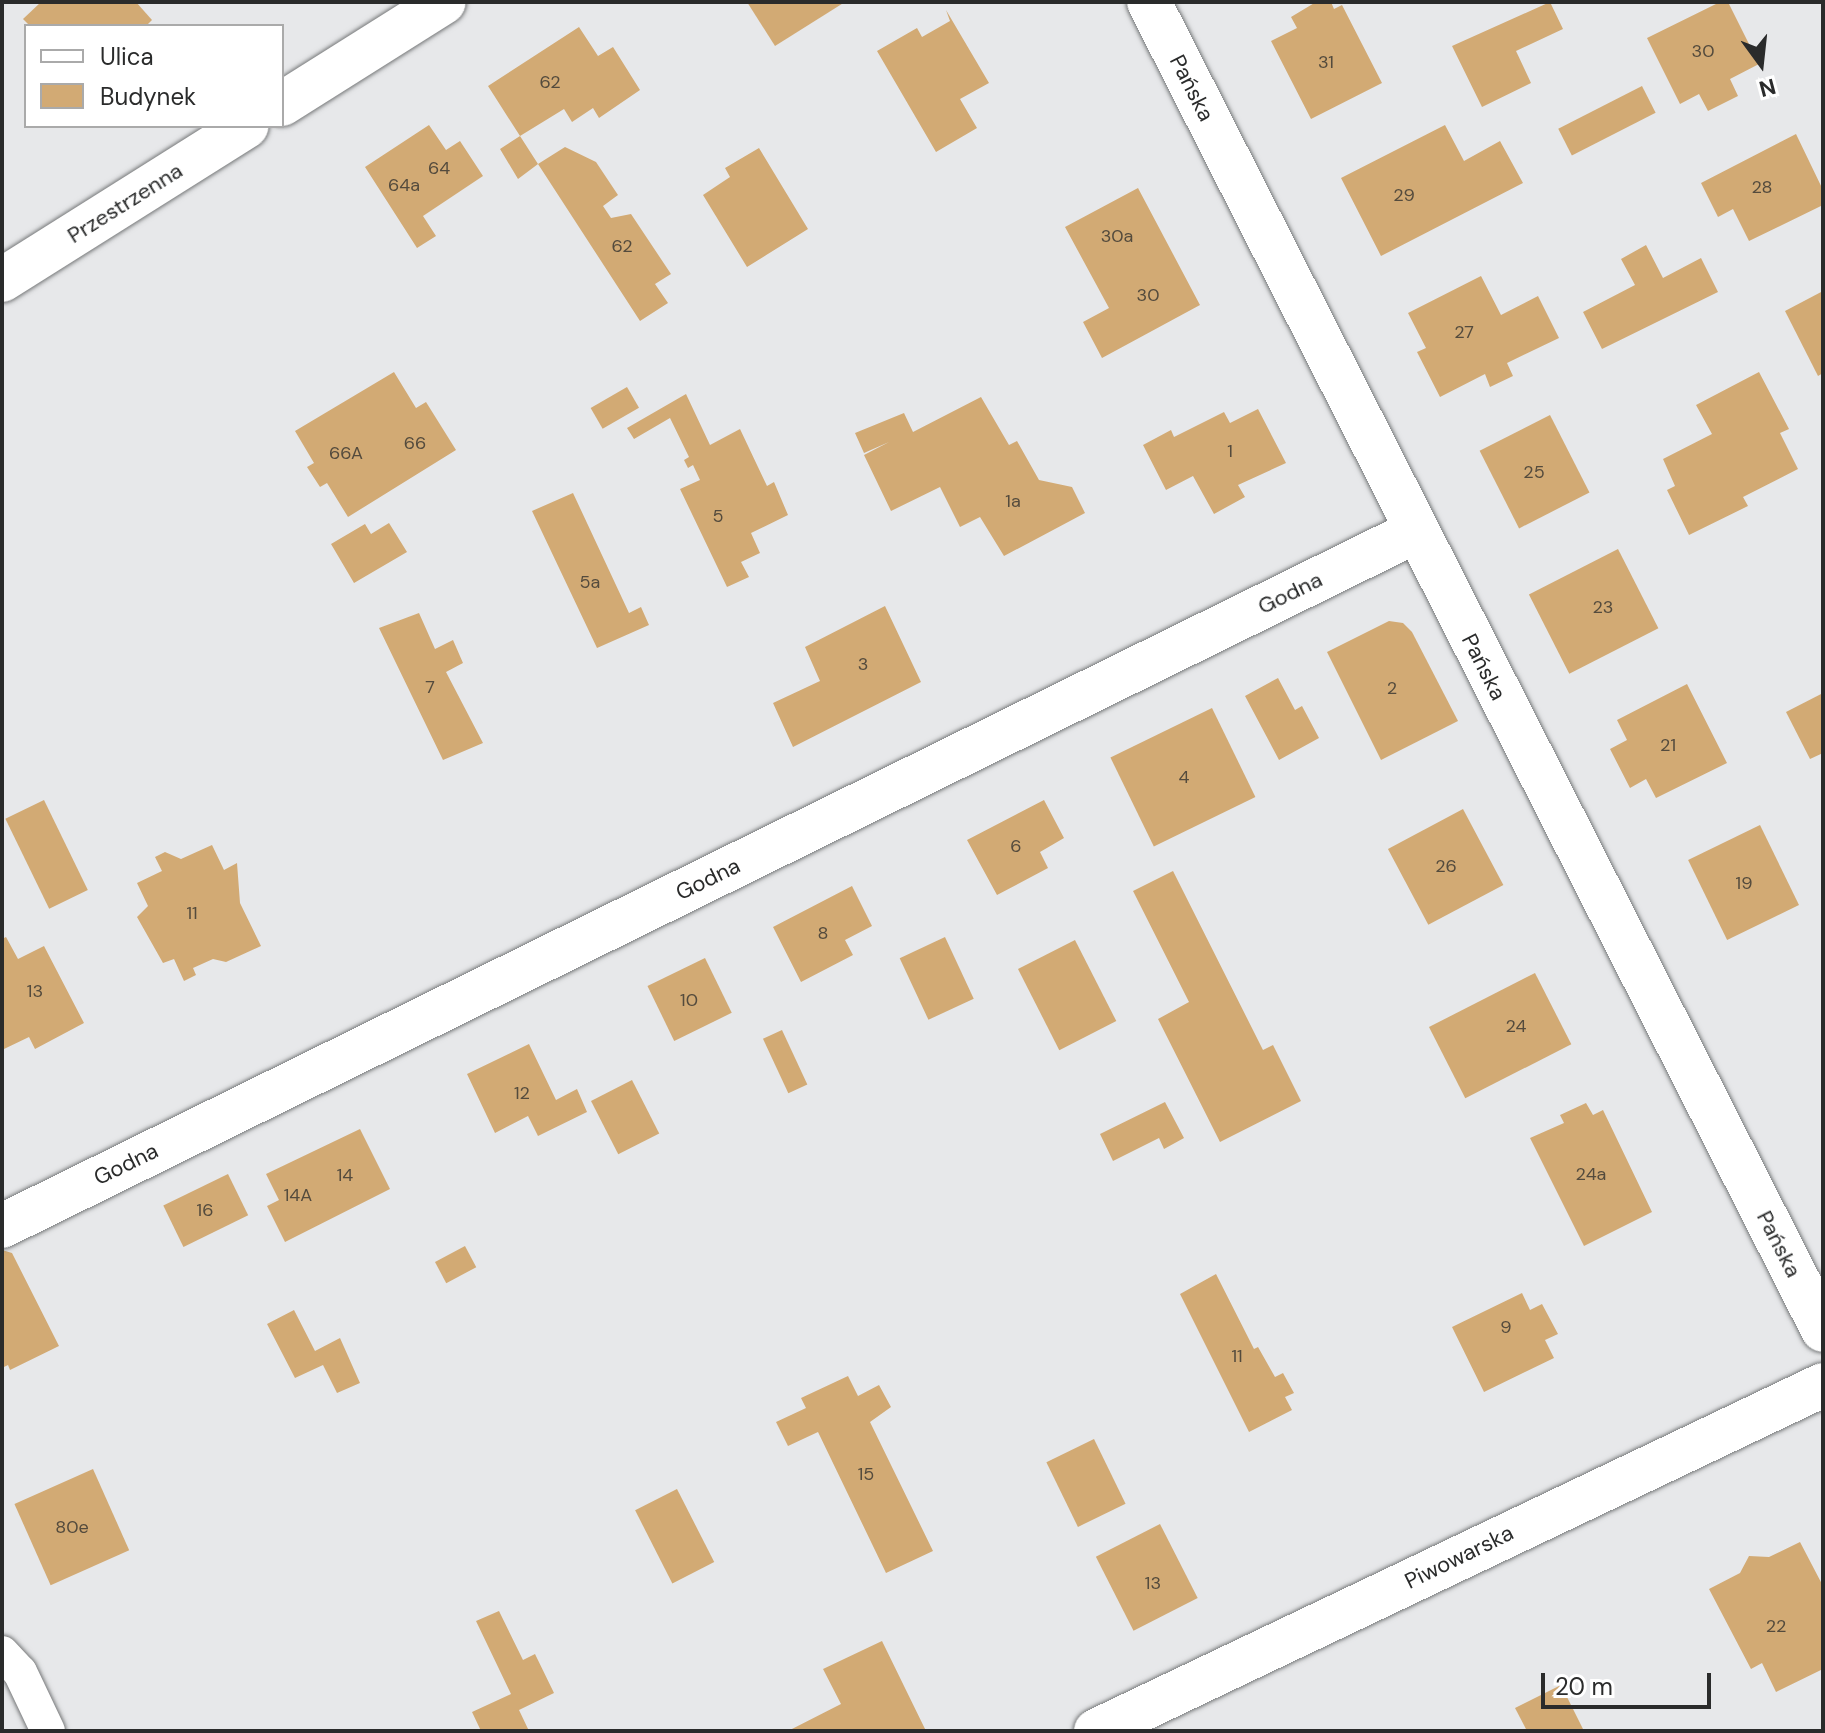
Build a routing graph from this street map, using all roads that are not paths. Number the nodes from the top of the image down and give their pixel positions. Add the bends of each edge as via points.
1 (1149, 2) edge
2 (428, 6) edge
3 (284, 103) edge
4 (244, 128) edge
5 (2, 280) edge
6 (1414, 532) junction
7 (2, 1226) edge
8 (1823, 1330) edge
9 (1823, 1385) edge
10 (2, 1653) edge
11 (48, 1731) edge
12 (1096, 1731) edge

1 - 6 street, Pańska
2 - 3 street
4 - 5 street, Przestrzenna
6 - 7 street, Godna
6 - 8 street, Pańska
9 - 12 street, Piwowarska
10 - 11 lane via 20,1672

